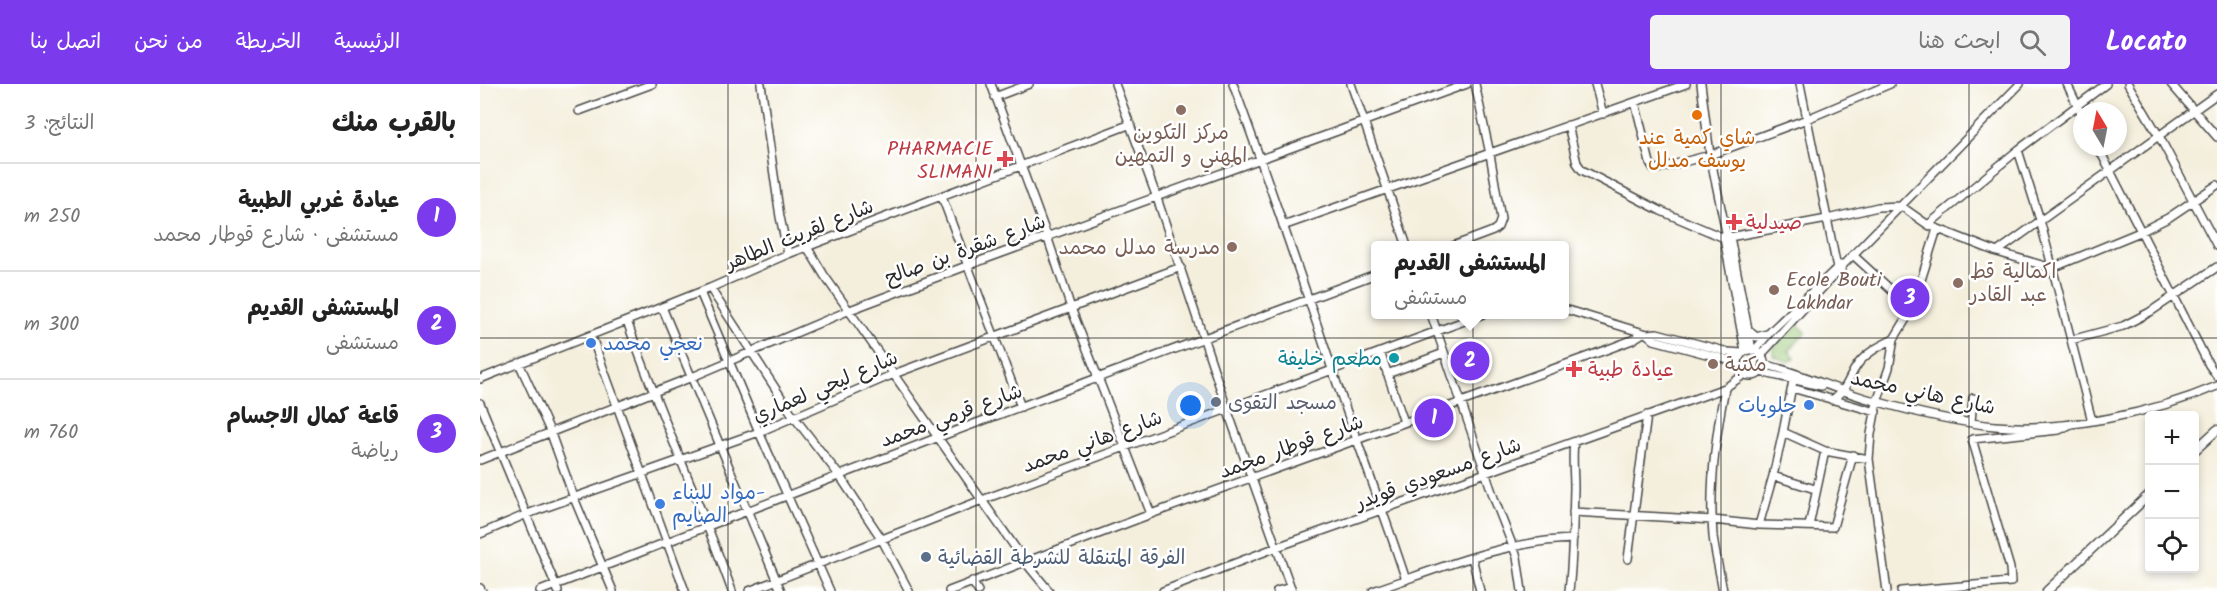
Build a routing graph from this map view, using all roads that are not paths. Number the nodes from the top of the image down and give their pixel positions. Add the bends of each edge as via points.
1 (652, 84) edge
2 (760, 84) edge
3 (991, 84) edge
4 (1029, 84) edge
5 (1115, 84) edge
6 (1351, 84) edge
7 (1467, 84) edge
8 (1475, 84) edge
9 (1595, 84) edge
10 (1686, 84) edge
11 (1701, 84) edge
12 (1800, 84) edge
13 (1890, 84) edge
14 (2020, 84) edge
15 (2067, 84) edge
16 (2106, 84) edge
17 (2128, 84) edge
18 (2171, 84) edge
19 (1236, 85) edge
20 (2217, 94) edge
21 (995, 97) junction
22 (1635, 102) junction
23 (2076, 102) edge
24 (2081, 102) edge
25 (2073, 108) edge
26 (2194, 110) junction
27 (579, 111) dead end
28 (1603, 114) junction
29 (1808, 119) junction
30 (1364, 122) junction
31 (1131, 124) junction
32 (1568, 125) junction
33 (2159, 136) junction
34 (2217, 137) edge
35 (2018, 150) junction
36 (1490, 154) junction
37 (1710, 155) junction
38 (2103, 156) edge
39 (1260, 158) junction
40 (1020, 166) junction
41 (2110, 170) junction
42 (2217, 185) edge
43 (1387, 189) junction
44 (942, 196) junction
45 (1157, 198) junction
46 (2193, 202) junction
47 (1902, 206) junction
48 (1827, 219) junction
49 (2040, 220) junction
50 (1928, 225) junction
51 (1283, 226) junction
52 (1937, 229) junction
53 (2140, 232) junction
54 (1727, 235) junction
55 (1047, 236) junction
56 (1405, 241) edge
57 (1466, 241) edge
58 (2217, 246) edge
59 (807, 247) junction
60 (1998, 252) junction
61 (788, 254) junction
62 (1853, 255) junction
63 (969, 265) junction
64 (1841, 266) junction
65 (1181, 267) junction
66 (2217, 267) edge
67 (2052, 268) junction
68 (1371, 276) edge
69 (710, 288) junction
70 (700, 292) junction
71 (2174, 295) junction
72 (1310, 299) junction
73 (662, 307) junction
74 (1071, 308) junction
75 (1912, 309) junction
76 (850, 310) junction
77 (1569, 310) edge
78 (1432, 319) edge
79 (1472, 319) edge
80 (627, 321) junction
81 (1746, 327) junction
82 (1437, 331) junction
83 (1772, 331) junction
84 (1645, 333) junction
85 (591, 335) junction
86 (995, 336) junction
87 (1204, 338) junction
88 (1894, 339) junction
89 (2071, 340) junction
90 (752, 352) junction
91 (1380, 352) junction
92 (1751, 352) junction
93 (1444, 353) junction
94 (728, 362) junction
95 (519, 363) junction
96 (1763, 364) junction
97 (1738, 365) junction
98 (1332, 369) junction
99 (1760, 372) junction
100 (894, 374) junction
101 (1387, 374) junction
102 (1745, 374) junction
103 (2217, 375) edge
104 (692, 377) junction
105 (1099, 378) junction
106 (480, 379) edge
107 (1792, 384) junction
108 (2217, 386) edge
109 (1725, 388) junction
110 (1832, 388) junction
111 (652, 392) junction
112 (1843, 392) junction
113 (2217, 393) edge
114 (1973, 398) dead end
115 (2186, 399) junction
116 (1832, 400) junction
117 (1461, 402) junction
118 (1877, 402) junction
119 (480, 403) edge
120 (618, 406) junction
121 (1022, 407) junction
122 (1227, 409) junction
123 (1876, 412) junction
124 (1647, 415) junction
125 (794, 417) junction
126 (2092, 421) junction
127 (1404, 422) junction
128 (1971, 422) junction
129 (2073, 423) junction
130 (2217, 430) edge
131 (550, 431) junction
132 (759, 432) junction
133 (1783, 432) junction
134 (939, 437) junction
135 (1357, 440) junction
136 (1574, 442) junction
137 (719, 446) junction
138 (1125, 446) junction
139 (2199, 447) edge
140 (1825, 451) junction
141 (501, 452) junction
142 (1854, 456) junction
143 (1869, 459) junction
144 (480, 460) edge
145 (680, 460) junction
146 (642, 474) junction
147 (1486, 474) junction
148 (839, 475) junction
149 (1773, 477) junction
150 (1252, 479) junction
151 (1815, 489) junction
152 (788, 496) junction
153 (574, 498) junction
154 (2145, 499) edge
155 (982, 500) junction
156 (1383, 510) junction
157 (747, 512) junction
158 (1572, 512) junction
159 (527, 514) junction
160 (1151, 514) junction
161 (1634, 515) junction
162 (1713, 520) junction
163 (1760, 525) junction
164 (708, 526) junction
165 (1809, 526) junction
166 (480, 534) edge
167 (881, 538) junction
168 (1573, 539) junction
169 (666, 542) junction
170 (1512, 546) junction
171 (1277, 547) junction
172 (1472, 557) junction
173 (1628, 559) dead end
174 (1026, 563) junction
175 (818, 566) junction
176 (603, 567) junction
177 (776, 579) junction
178 (1406, 580) junction
179 (972, 581) junction
180 (557, 588) edge
181 (1177, 589) edge
182 (1292, 589) edge
183 (540, 591) edge
184 (613, 591) edge
185 (685, 591) edge
186 (732, 591) edge
187 (749, 591) edge
188 (781, 591) edge
189 (830, 591) edge
190 (909, 591) edge
191 (949, 591) edge
192 (978, 591) edge
193 (1049, 591) edge
194 (1163, 591) edge
195 (1277, 591) edge
196 (1373, 591) edge
197 (1480, 591) edge
198 (1522, 591) edge
199 (1569, 591) edge
200 (1723, 591) edge
201 (1887, 591) edge
202 (1901, 591) edge
203 (2047, 591) edge

1 - 27 street
2 - 61 street
3 - 21 street
4 - 21 street
5 - 31 street
6 - 30 street
7 - 30 street, شارع شقرة بن صالح
8 - 36 street
9 - 28 street
10 - 22 street
11 - 37 street
12 - 29 street
13 - 29 street
14 - 47 street
15 - 23 street
16 - 24 street
17 - 33 street
18 - 26 street
19 - 39 street
20 - 26 street
21 - 40 street
22 - 28 street
22 - 37 street via 1654,169
25 - 35 street
26 - 33 street
26 - 34 street
28 - 32 street
29 - 37 street
29 - 48 street
30 - 39 street, شارع شقرة بن صالح
30 - 43 street
31 - 40 street, شارع لقريت الطاهر
31 - 45 street
32 - 36 street
32 - 54 street via 1582,170 1661,211
33 - 41 street
33 - 46 street
35 - 49 street
35 - 50 street
36 - 43 street
36 - 57 street via 1501,219 1498,227
37 - 54 street
38 - 41 street
39 - 45 street, شارع شقرة بن صالح
39 - 51 street
40 - 44 street, شارع لقريت الطاهر
40 - 55 street
41 - 49 street
41 - 53 street
42 - 46 street
43 - 51 street
43 - 56 street
44 - 59 street, شارع لقريت الطاهر
44 - 63 street
45 - 55 street, شارع شقرة بن صالح
45 - 65 street
46 - 53 street
46 - 58 street
47 - 48 street via 1878,207
47 - 50 street
47 - 62 street
48 - 54 street
48 - 64 street
49 - 60 street
49 - 67 street
50 - 52 street
51 - 72 street
52 - 60 street
52 - 75 street
53 - 67 street
53 - 71 street
54 - 81 street
54 - 92 street
55 - 63 street, شارع شقرة بن صالح
55 - 74 street
59 - 61 street, شارع لقريت الطاهر
59 - 76 street
60 - 67 street
61 - 69 street, شارع لقريت الطاهر
62 - 64 street
62 - 75 street
63 - 76 street, شارع شقرة بن صالح
63 - 86 street
64 - 83 street
64 - 92 street
65 - 74 street, شارع ليحي لعماري
65 - 87 street
66 - 71 street
67 - 89 street
68 - 72 street, شارع قرمي محمد
69 - 70 street, شارع لقريت الطاهر
69 - 90 street
70 - 73 street, شارع لقريت الطاهر
70 - 94 street
71 - 89 street via 2123,326
71 - 103 street
72 - 87 street, شارع قرمي محمد
72 - 98 street
73 - 80 street, شارع لقريت الطاهر
73 - 104 street
74 - 86 street, شارع ليحي لعماري
74 - 105 street
75 - 88 street
76 - 90 street, شارع شقرة بن صالح
76 - 100 street
77 - 84 street
78 - 82 street
79 - 82 street, شارع هاني محمد
80 - 85 street, شارع لقريت الطاهر
80 - 111 street
81 - 83 street via 1756,337
81 - 92 street
82 - 91 street, شارع هاني محمد
82 - 93 street
83 - 92 street
84 - 92 street via 1728,352
84 - 97 street via 1654,340
84 - 117 street, شارع قوطار محمد
85 - 95 street, شارع لقريت الطاهر
85 - 120 street
86 - 100 street, شارع ليحي لعماري
86 - 121 street
87 - 105 street, شارع قرمي محمد
87 - 122 street
88 - 112 street via 1863,359
88 - 118 street
89 - 126 street
90 - 94 street, شارع شقرة بن صالح
90 - 125 street
91 - 98 street, شارع هاني محمد
91 - 101 street
92 - 96 street
92 - 97 street
93 - 101 street
93 - 117 street
94 - 104 street, شارع شقرة بن صالح
94 - 132 street
95 - 106 street, شارع لقريت الطاهر
95 - 131 street
96 - 99 street
96 - 110 street, شارع هاني محمد
97 - 102 street
98 - 122 street, شارع هاني محمد
98 - 135 street
99 - 102 street
99 - 107 street, شارع هاني محمد
100 - 125 street, شارع ليحي لعماري
100 - 134 street
101 - 127 street
102 - 109 street, شارع مسعودي قويدر
104 - 111 street, شارع شقرة بن صالح
104 - 137 street
105 - 121 street, شارع قرمي محمد
105 - 138 street
107 - 110 street, شارع هاني محمد
107 - 116 street
107 - 133 street
108 - 115 street, شارع هاني محمد
109 - 124 street, شارع مسعودي قويدر
109 - 162 street via 1713,456
110 - 112 street, شارع هاني محمد
111 - 120 street, شارع شقرة بن صالح
111 - 145 street
112 - 116 street
112 - 118 street, شارع هاني محمد
113 - 115 street
114 - 128 street
115 - 126 street, شارع هاني محمد
116 - 123 street
117 - 127 street, شارع قوطار محمد
117 - 147 street
118 - 123 street
118 - 128 street, شارع هاني محمد
119 - 141 street
120 - 131 street, شارع شقرة بن صالح
120 - 146 street
121 - 134 street, شارع قرمي محمد
122 - 138 street, شارع هاني محمد
122 - 150 street
123 - 143 street
124 - 136 street, شارع مسعودي قويدر
124 - 161 street
125 - 132 street, شارع ليحي لعماري
125 - 148 street
126 - 129 street, شارع هاني محمد
127 - 135 street, شارع قوطار محمد
128 - 129 street, شارع هاني محمد via 2022,427
129 - 202 street via 2059,429 1972,439 2011,582
130 - 139 main road
131 - 141 street, شارع شقرة بن صالح
131 - 153 street
132 - 137 street, شارع ليحي لعماري
132 - 152 street
133 - 140 street
133 - 149 street
134 - 148 street, شارع قرمي محمد
134 - 155 street
135 - 150 street, شارع قوطار محمد
135 - 156 street
136 - 147 street, شارع مسعودي قويدر
136 - 158 street
137 - 145 street, شارع ليحي لعماري
137 - 157 street
138 - 155 street, شارع هاني محمد
138 - 160 street
140 - 142 street
140 - 151 street
141 - 144 street, شارع شقرة بن صالح
141 - 159 street
142 - 143 street
142 - 165 street via 1834,526
143 - 201 street
145 - 146 street, شارع ليحي لعماري
145 - 164 street
146 - 153 street, شارع ليحي لعماري
146 - 169 street
147 - 156 street, شارع مسعودي قويدر
147 - 170 street
148 - 152 street, شارع قرمي محمد
148 - 167 street
149 - 151 street
149 - 163 street
150 - 160 street, شارع قوطار محمد
150 - 171 street
151 - 165 street
152 - 157 street, شارع قرمي محمد
152 - 175 street
153 - 159 street, شارع ليحي لعماري
153 - 176 street
154 - 203 main road
155 - 167 street, شارع هاني محمد
155 - 174 street
156 - 171 street, شارع مسعودي قويدر
156 - 178 street
157 - 164 street, شارع قرمي محمد
157 - 177 street
158 - 161 street
158 - 168 street
159 - 166 street, شارع ليحي لعماري
159 - 180 street
160 - 174 street, شارع قوطار محمد
161 - 162 street
161 - 173 street
162 - 163 street
162 - 200 street
163 - 165 street
164 - 169 street, شارع قرمي محمد
164 - 186 street
167 - 175 street, شارع هاني محمد
167 - 190 street
168 - 170 street
168 - 199 street
169 - 176 street, شارع قرمي محمد
169 - 185 street
170 - 172 street
170 - 198 street
171 - 181 street, شارع مسعودي قويدر
171 - 182 street
172 - 178 street
172 - 197 street
174 - 179 street, شارع قوطار محمد
174 - 193 street
175 - 177 street, شارع هاني محمد
175 - 189 street
176 - 180 street, شارع قرمي محمد
176 - 184 street
177 - 187 street, شارع هاني محمد
177 - 188 street
178 - 196 street
179 - 191 street, شارع قوطار محمد
179 - 192 street
180 - 183 street, شارع قرمي محمد
181 - 194 street, شارع مسعودي قويدر
182 - 195 street

